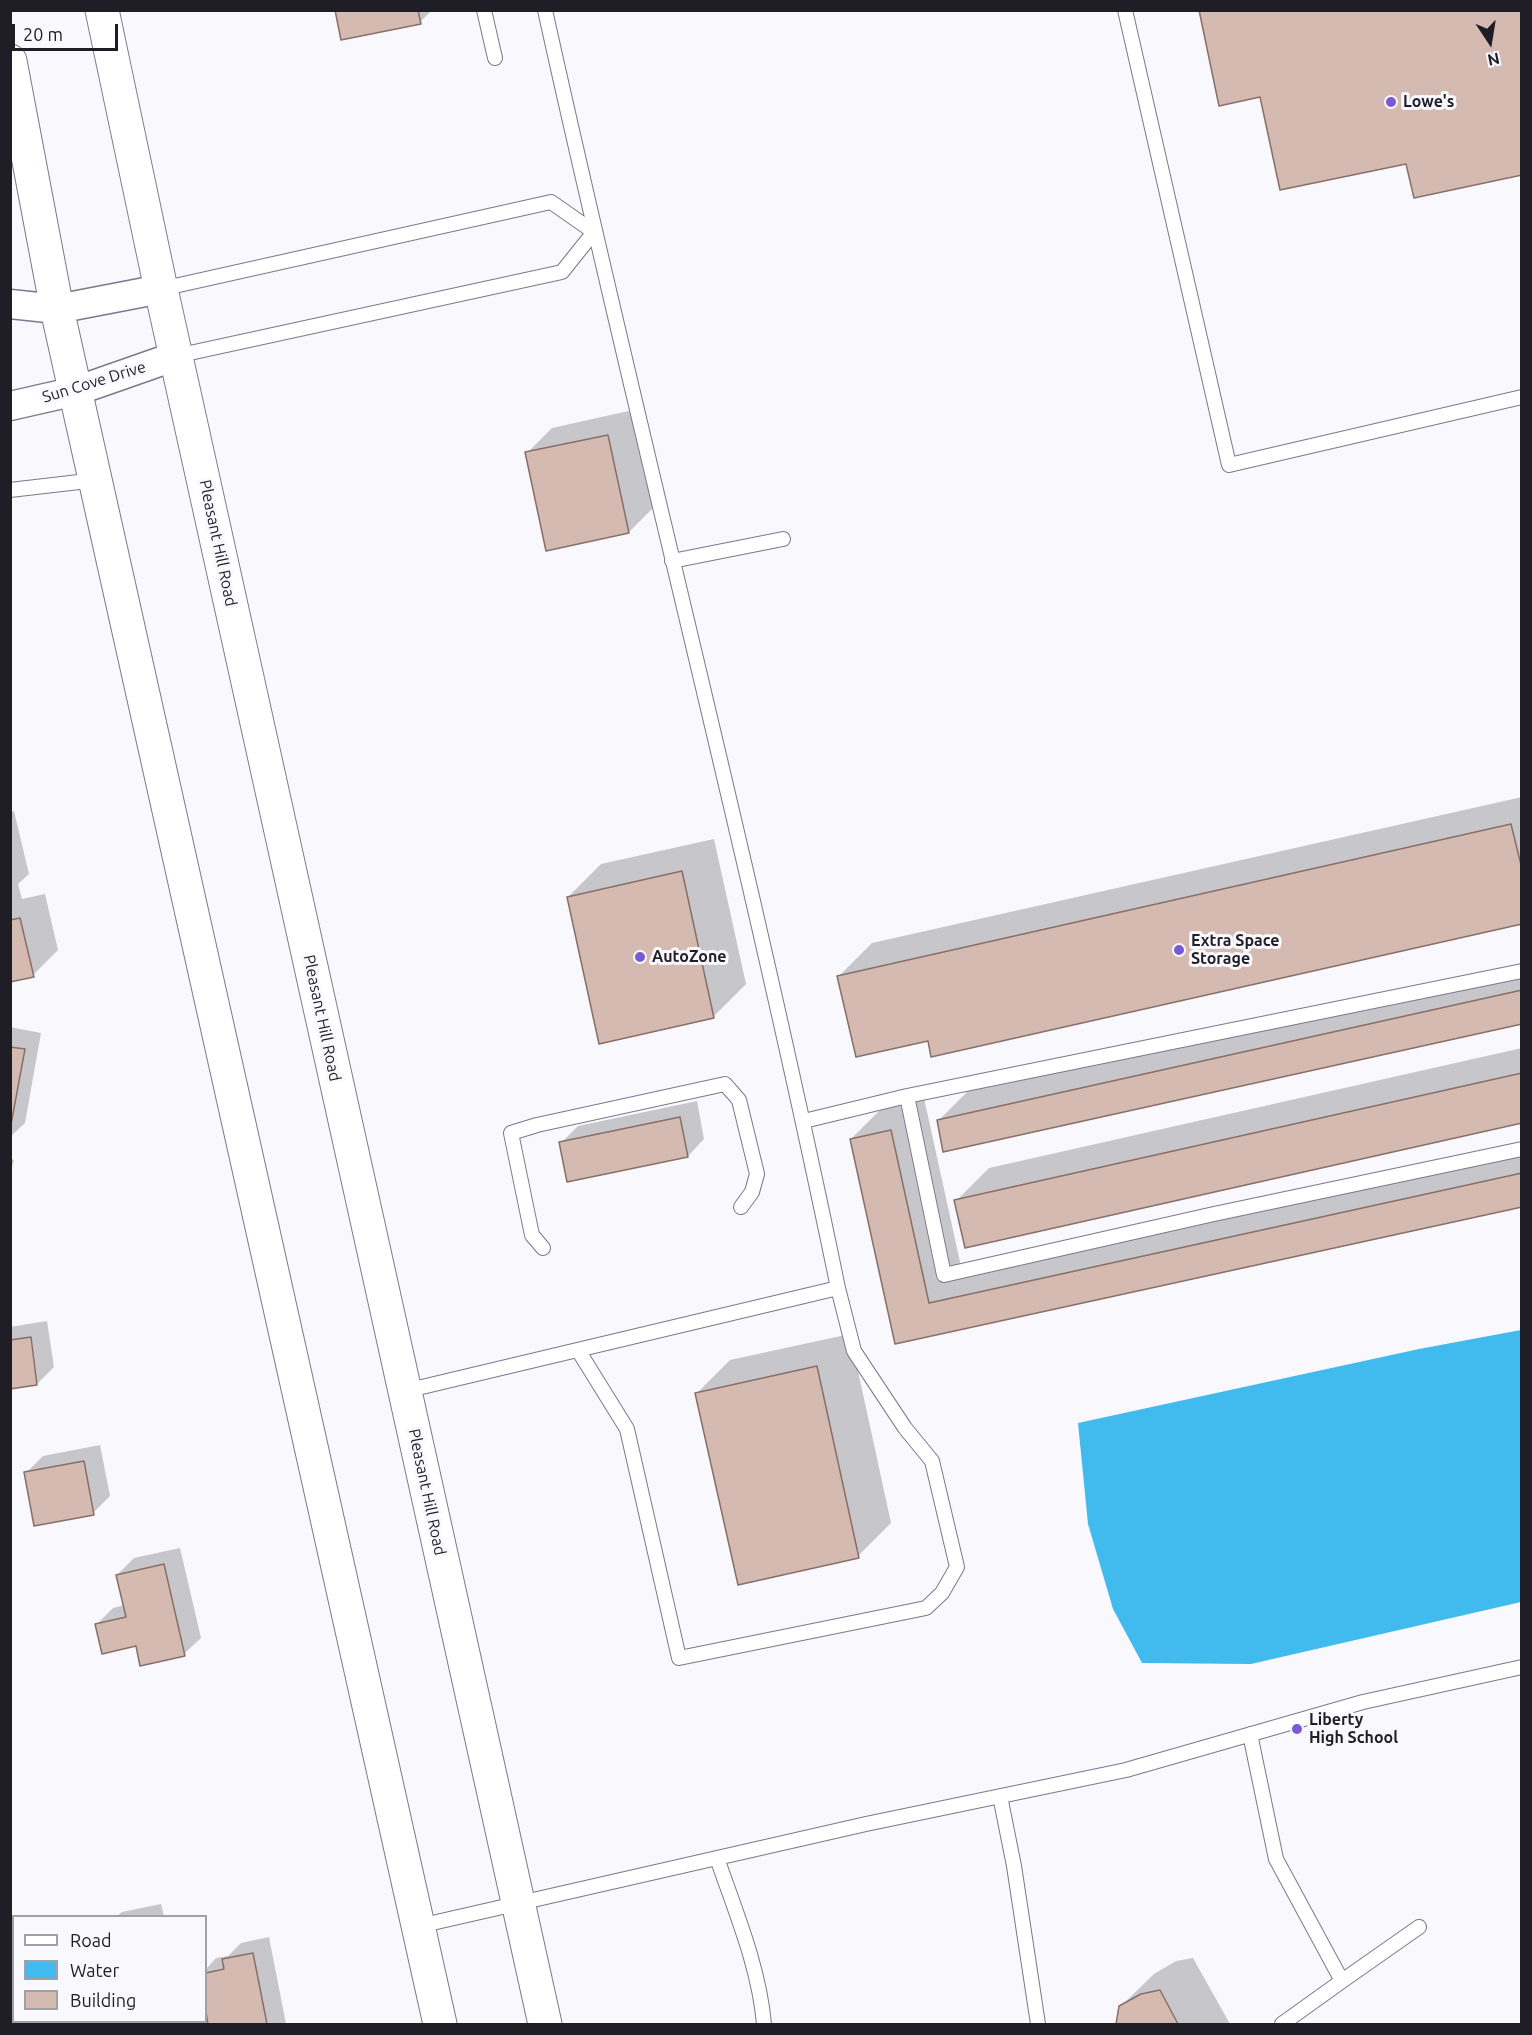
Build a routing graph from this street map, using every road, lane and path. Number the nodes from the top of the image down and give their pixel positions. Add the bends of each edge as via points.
1 (102, 10) edge
2 (484, 10) edge
3 (545, 10) edge
4 (1125, 10) edge
5 (495, 58) dead end
6 (10, 61) edge
7 (594, 232) junction
8 (161, 289) junction
9 (10, 304) edge
10 (57, 309) junction
11 (176, 356) junction
12 (76, 391) junction
13 (1521, 397) edge
14 (10, 406) edge
15 (96, 480) junction
16 (10, 490) edge
17 (783, 539) dead end
18 (672, 561) junction
19 (1521, 970) edge
20 (907, 1096) junction
21 (804, 1120) junction
22 (1521, 1149) edge
23 (741, 1207) dead end
24 (543, 1248) dead end
25 (838, 1288) junction
26 (578, 1350) junction
27 (405, 1391) junction
28 (1521, 1667) edge
29 (1250, 1734) junction
30 (1000, 1796) junction
31 (717, 1858) junction
32 (518, 1904) junction
33 (419, 1926) junction
34 (1419, 1927) dead end
35 (1341, 1981) junction
36 (440, 2025) edge
37 (545, 2025) edge
38 (764, 2025) edge
39 (1038, 2025) edge
40 (1282, 2025) edge

1 - 8 main road, Pleasant Hill Road
2 - 5 lane
3 - 7 lane
4 - 13 lane via 1229,465
6 - 10 main road
7 - 8 lane via 551,202
7 - 11 lane via 562,272
7 - 18 lane
8 - 10 street
8 - 11 main road, Pleasant Hill Road
9 - 10 street
10 - 12 main road
11 - 12 street, Sun Cove Drive
11 - 27 main road, Pleasant Hill Road
12 - 14 street, Sun Cove Drive
12 - 15 main road
15 - 16 lane
15 - 33 main road
17 - 18 lane
18 - 21 lane
19 - 20 lane
20 - 21 lane
20 - 22 lane via 944,1275
21 - 25 lane
23 - 24 lane via 753,1192 757,1174 739,1100 725,1084 511,1133 532,1235
25 - 26 lane
25 - 26 lane via 854,1351 932,1461 957,1567 942,1593 926,1608 679,1658 627,1429
26 - 27 lane
27 - 32 main road, Pleasant Hill Road
28 - 29 lane via 1363,1702
29 - 30 lane via 1126,1770
29 - 35 lane via 1276,1859
30 - 31 lane
30 - 39 lane
31 - 32 lane
31 - 38 lane via 762,1995
32 - 33 lane
32 - 37 main road, Pleasant Hill Road
33 - 36 main road
34 - 35 lane
35 - 40 lane

